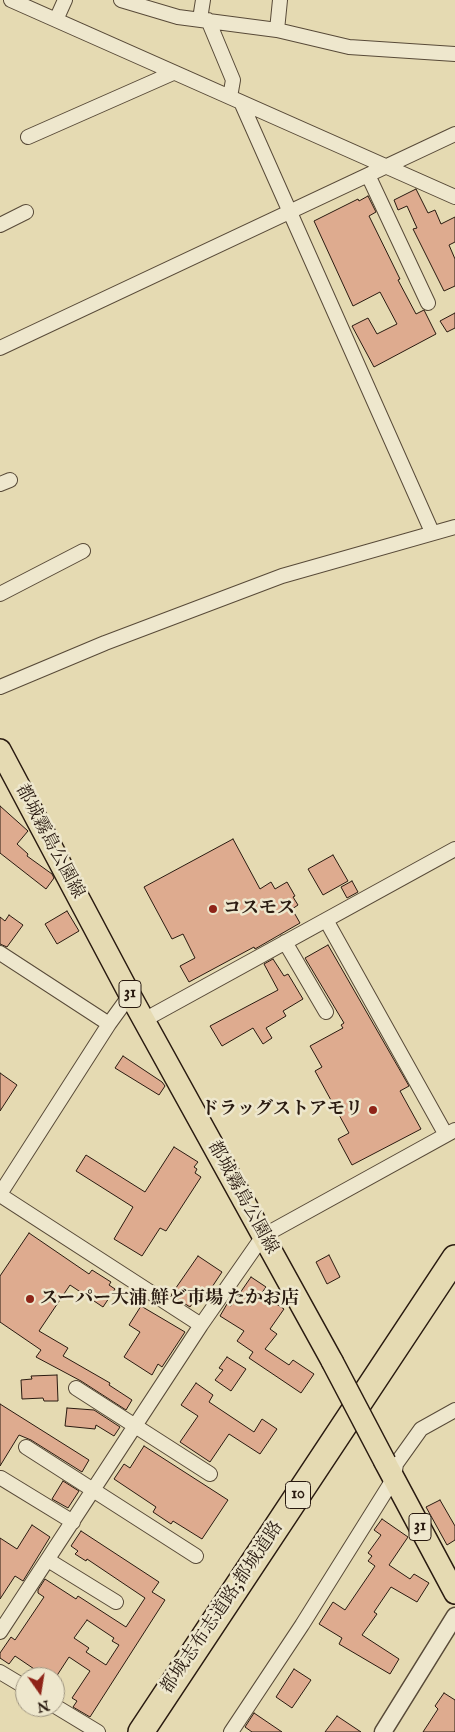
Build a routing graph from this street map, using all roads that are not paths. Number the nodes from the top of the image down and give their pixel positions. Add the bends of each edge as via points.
1 (11, 0) edge
2 (66, 0) edge
3 (121, 0) edge
4 (203, 0) edge
5 (280, 0) edge
6 (56, 20) junction
7 (204, 20) junction
8 (277, 30) junction
9 (455, 54) edge
10 (173, 73) junction
11 (236, 100) junction
12 (455, 134) edge
13 (28, 136) dead end
14 (386, 166) junction
15 (368, 175) junction
16 (455, 197) edge
17 (26, 212) dead end
18 (290, 213) junction
19 (0, 225) edge
20 (428, 304) dead end
21 (0, 348) edge
22 (455, 527) edge
23 (432, 532) junction
24 (83, 551) dead end
25 (0, 594) edge
26 (0, 687) edge
27 (0, 750) edge
28 (455, 849) edge
29 (326, 920) junction
30 (285, 942) junction
31 (0, 953) edge
32 (130, 994) junction
33 (326, 1012) dead end
34 (144, 1020) junction
35 (109, 1024) junction
36 (451, 1132) edge
37 (0, 1194) edge
38 (263, 1236) junction
39 (455, 1258) edge
40 (201, 1325) junction
41 (76, 1388) dead end
42 (455, 1410) edge
43 (135, 1426) junction
44 (26, 1446) dead end
45 (390, 1470) junction
46 (210, 1474) dead end
47 (1, 1478) edge
48 (94, 1490) junction
49 (72, 1522) junction
50 (196, 1556) dead end
51 (48, 1560) junction
52 (455, 1593) edge
53 (116, 1602) dead end
54 (455, 1616) edge
55 (0, 1632) edge
56 (0, 1672) edge
57 (15, 1682) edge
58 (65, 1712) edge
59 (98, 1732) edge
60 (141, 1732) edge
61 (230, 1732) edge
62 (382, 1732) edge

1 - 6 street
2 - 6 street
3 - 7 street via 178,17
4 - 7 street
5 - 8 street
6 - 10 street
7 - 8 street
7 - 11 street via 233,80
8 - 9 street via 349,47
10 - 11 street
10 - 13 street
11 - 14 street
11 - 18 street
12 - 14 street
14 - 15 street
14 - 16 street
15 - 18 street
15 - 20 street
17 - 19 street
18 - 21 street
18 - 23 street
22 - 23 street
23 - 26 street via 282,576
24 - 25 street
27 - 32 main road, 都城霧島公園線 / 31
28 - 29 street
29 - 30 street
29 - 36 street
30 - 33 street
30 - 34 street
31 - 35 street
32 - 34 main road, 都城霧島公園線 / 31
32 - 35 street
34 - 38 main road, 都城霧島公園線 / 31
35 - 37 street
36 - 38 street
37 - 40 street
38 - 40 street
38 - 45 main road, 都城霧島公園線 / 31, bridge
39 - 60 highway, 都城志布志道路;都城道路 / 10
40 - 43 street
41 - 43 street
42 - 45 street via 421,1429
43 - 46 street
43 - 48 street
44 - 48 street
45 - 52 main road, 都城霧島公園線 / 31
45 - 61 street via 302,1625
47 - 49 street
48 - 49 street
48 - 50 street
49 - 51 street
51 - 53 street
51 - 55 street
54 - 62 street
56 - 57 street
58 - 59 street

